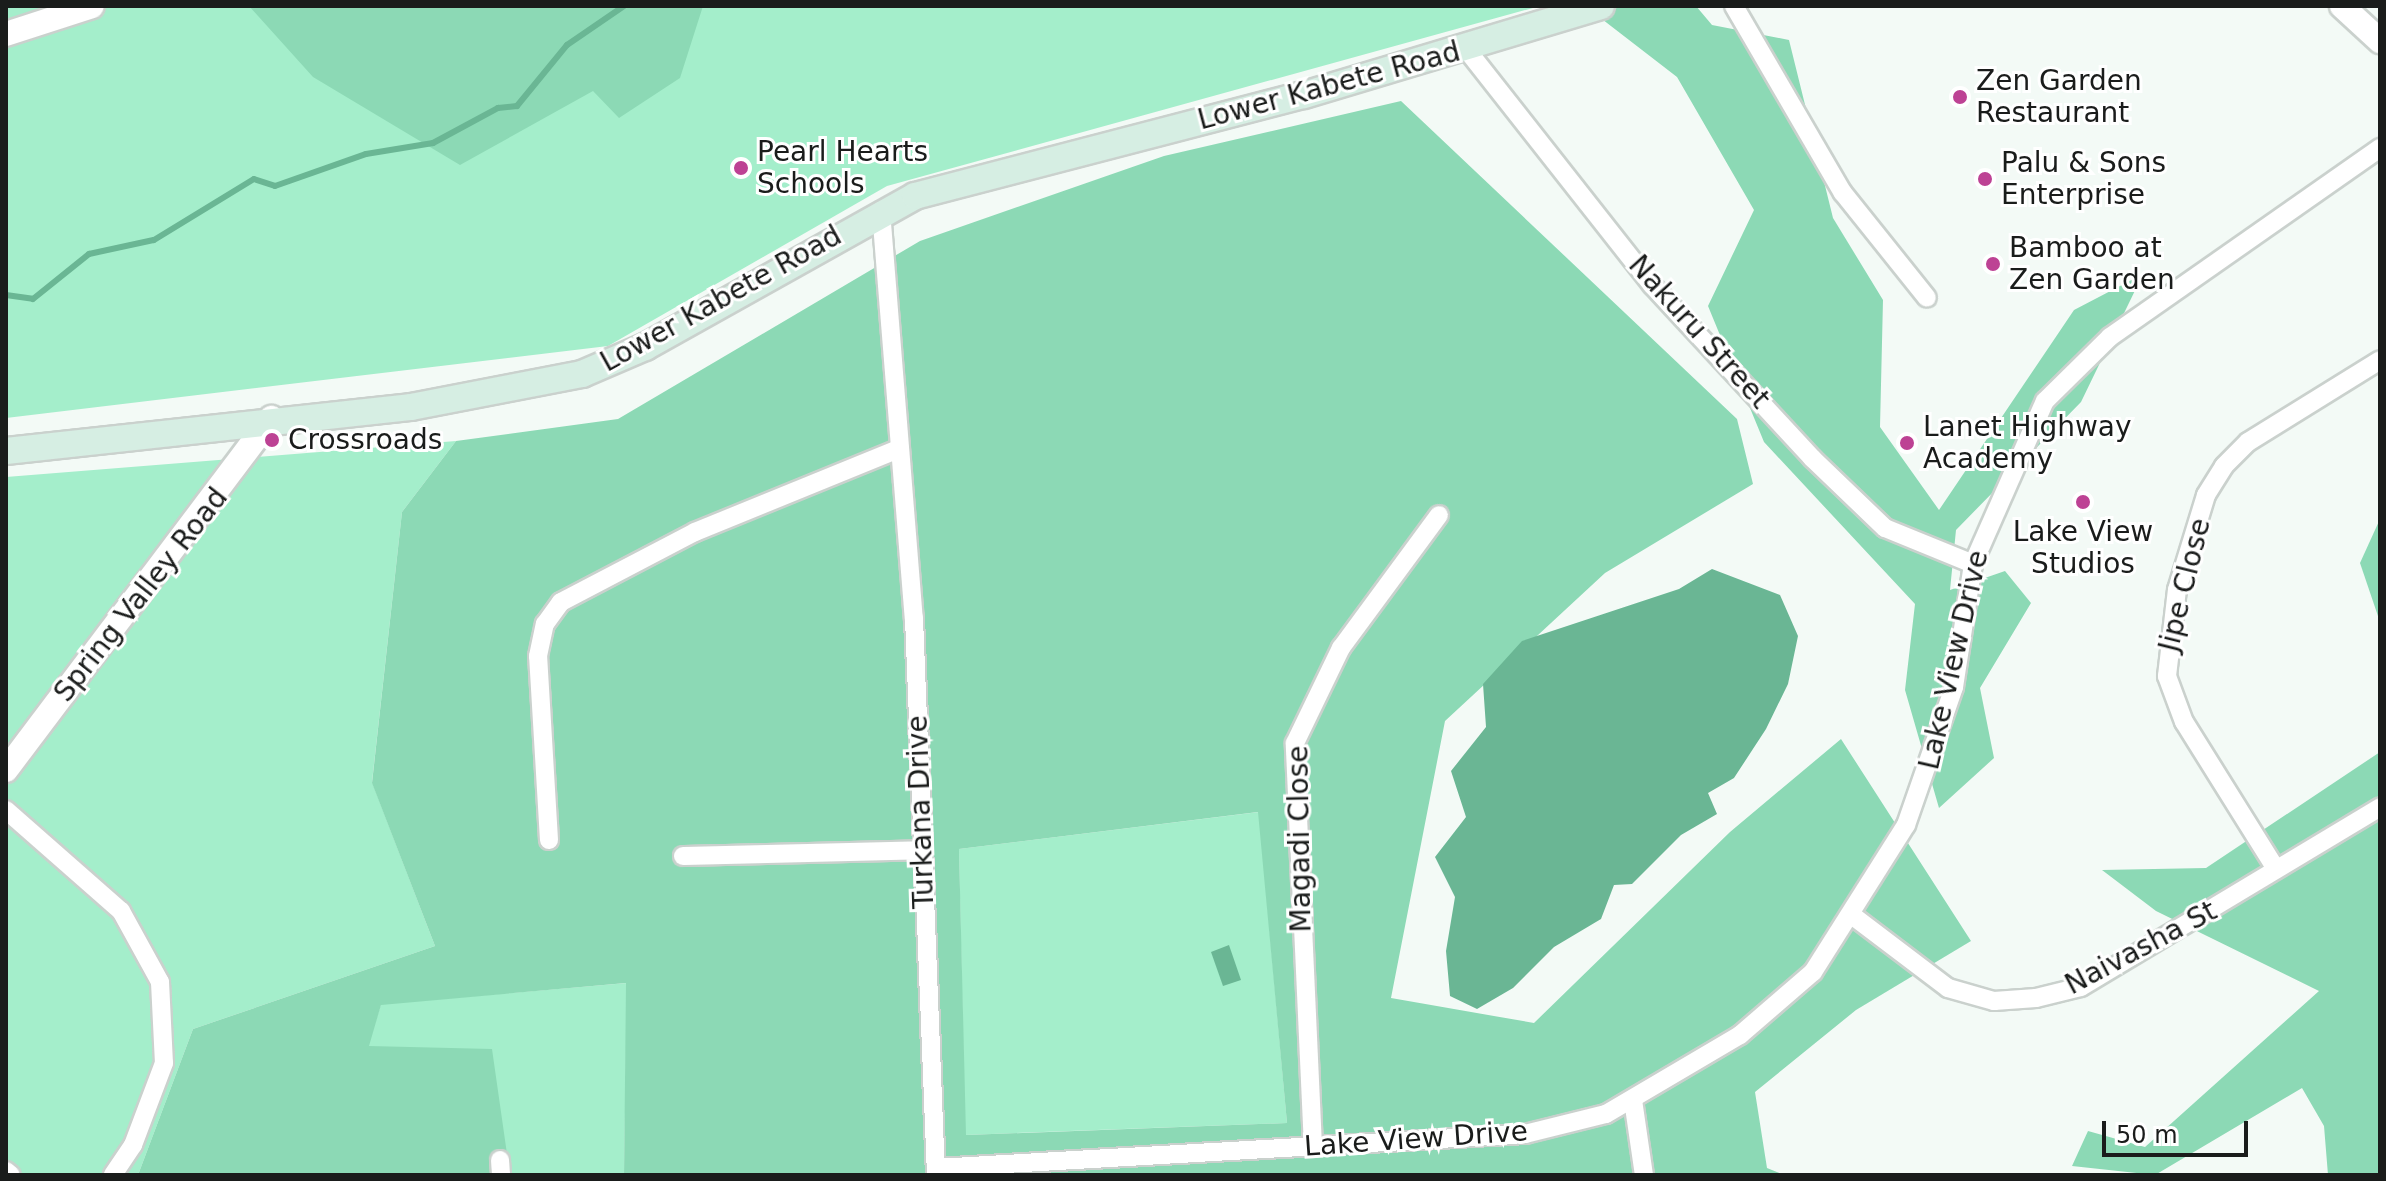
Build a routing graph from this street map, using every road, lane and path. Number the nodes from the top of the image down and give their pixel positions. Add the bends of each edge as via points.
1 (92, 6) edge
2 (1601, 6) edge
3 (1734, 6) edge
4 (2342, 6) edge
5 (6, 34) edge
6 (2380, 41) edge
7 (1467, 50) junction
8 (2380, 148) edge
9 (881, 211) junction
10 (1927, 298) dead end
11 (2380, 360) edge
12 (271, 418) junction
13 (896, 450) junction
14 (6, 451) edge
15 (1439, 515) dead end
16 (1973, 564) junction
17 (6, 770) edge
18 (2380, 807) edge
19 (6, 810) edge
20 (549, 840) dead end
21 (923, 850) junction
22 (683, 856) dead end
23 (2276, 869) junction
24 (1853, 916) junction
25 (1633, 1100) junction
26 (1313, 1147) junction
27 (1141, 1166) edge
28 (936, 1172) edge
29 (113, 1175) edge
30 (1644, 1175) edge

1 - 5 street
2 - 7 main road, Lower Kabete Road
3 - 10 street via 1843,193
4 - 6 street
7 - 9 main road, Lower Kabete Road via 969,178
7 - 16 street, Nakuru Street via 1652,285 1812,458 1885,528
8 - 16 street, Lake View Drive via 2239,242 2071,371 2020,447
9 - 12 main road, Lower Kabete Road via 645,347 582,374 411,407
9 - 13 street, Turkana Drive
11 - 23 street, Jipe Close via 2248,442 2224,466 2206,495 2177,590 2167,676 2184,722
12 - 14 main road, Lower Kabete Road via 132,441
12 - 17 street, Spring Valley Road
13 - 20 street via 695,532 561,602 545,624 538,656
13 - 21 street, Turkana Drive via 914,618
15 - 26 street, Magadi Close via 1341,648 1304,712 1295,743 1293,823
16 - 24 street, Lake View Drive via 1954,687 1928,776
18 - 23 street, Naivasha St
19 - 29 street via 121,911 160,982 164,1063 133,1145
21 - 22 street
21 - 28 street, Turkana Drive
23 - 24 street, Naivasha St via 2081,987 2014,1001 1948,988
24 - 25 street, Lake View Drive via 1813,972 1774,1007 1692,1069
25 - 26 street, Lake View Drive via 1525,1134
25 - 30 street
26 - 27 street, Lake View Drive
27 - 28 street, Lake View Drive

